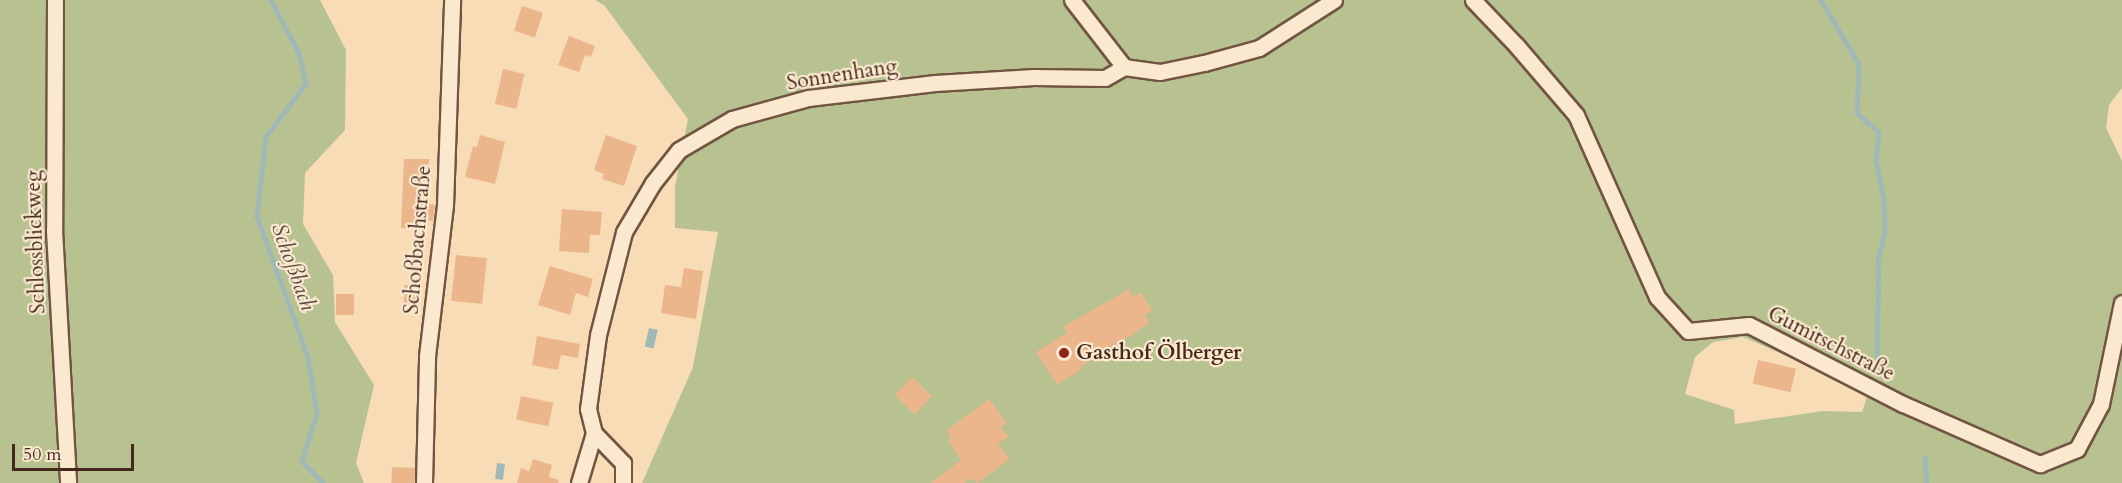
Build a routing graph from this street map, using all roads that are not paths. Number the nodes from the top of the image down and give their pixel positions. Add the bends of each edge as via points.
1 (55, 0) edge
2 (452, 0) edge
3 (1072, 0) edge
4 (1334, 0) edge
5 (1473, 0) edge
6 (1124, 67) junction
7 (2122, 303) edge
8 (594, 434) junction
9 (68, 483) edge
10 (423, 483) edge
11 (579, 483) edge
12 (622, 483) edge

1 - 9 street, Schlossblickweg via 54,230
2 - 10 street, Schoßbachstraße via 444,205 427,356
3 - 6 street
4 - 6 street via 1259,48 1160,72
5 - 7 street, Gumitschstraße via 1576,115 1658,297 1688,331 1749,325 1903,405 2040,464 2077,449 2102,404
6 - 8 street, Sonnenhang via 1105,78 1034,77 935,83 808,98 732,119 679,150 653,183 624,232 598,335 588,409
8 - 11 street, Sonnenhang
8 - 12 street via 623,463

